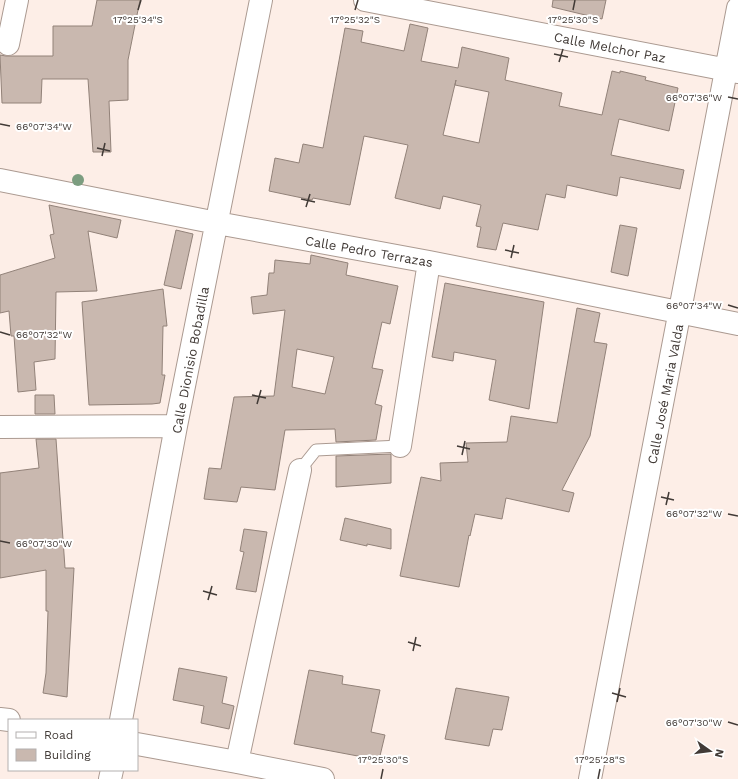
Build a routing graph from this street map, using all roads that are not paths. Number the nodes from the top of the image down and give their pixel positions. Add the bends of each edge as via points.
1 (17, 0) edge
2 (261, 0) edge
3 (365, 0) edge
4 (738, 8) edge
5 (8, 44) dead end
6 (732, 71) edge
7 (0, 180) edge
8 (217, 223) junction
9 (429, 262) junction
10 (681, 313) junction
11 (738, 324) edge
12 (176, 426) junction
13 (0, 427) edge
14 (400, 446) joint
15 (300, 470) joint
16 (121, 719) edge
17 (138, 744) edge
18 (237, 762) junction
19 (323, 779) edge
20 (590, 779) edge

1 - 5 street
2 - 8 street, Calle Dionisio Bobadilla
3 - 6 street, Calle Melchor Paz
4 - 6 street, Calle José Maria Valda
6 - 10 street, Calle José Maria Valda
7 - 8 street, Calle Pedro Terrazas
8 - 9 street, Calle Pedro Terrazas
8 - 12 street, Calle Dionisio Bobadilla
9 - 10 street, Calle Pedro Terrazas
9 - 14 street
10 - 11 street, Calle Pedro Terrazas
10 - 20 street, Calle José Maria Valda
12 - 13 street
12 - 16 street, Calle Dionisio Bobadilla
14 - 15 lane via 316,450
15 - 18 street
17 - 18 street
18 - 19 street

